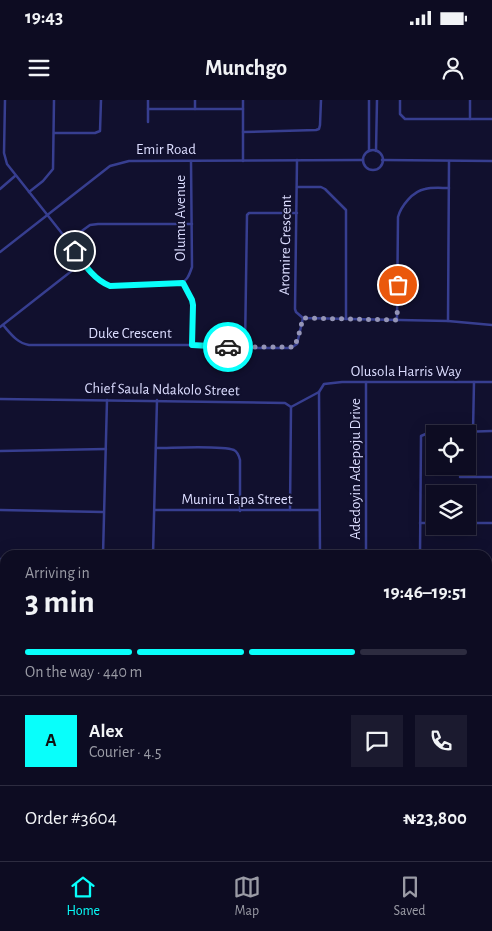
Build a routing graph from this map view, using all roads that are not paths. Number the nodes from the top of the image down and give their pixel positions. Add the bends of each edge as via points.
1 (6, 100) edge
2 (54, 100) edge
3 (101, 100) edge
4 (148, 100) edge
5 (195, 100) edge
6 (243, 100) edge
7 (321, 100) edge
8 (369, 100) edge
9 (377, 100) edge
10 (400, 100) edge
11 (470, 100) edge
12 (148, 109) junction
13 (195, 109) junction
14 (243, 109) junction
15 (470, 119) junction
16 (492, 119) edge
17 (148, 122) dead end
18 (243, 132) junction
19 (54, 134) junction
20 (369, 151) junction
21 (376, 151) junction
22 (297, 160) junction
23 (363, 160) junction
24 (382, 160) junction
25 (449, 160) junction
26 (191, 161) junction
27 (243, 161) junction
28 (492, 161) edge
29 (15, 176) junction
30 (297, 187) junction
31 (449, 188) junction
32 (0, 189) edge
33 (29, 192) junction
34 (297, 213) junction
35 (47, 214) junction
36 (192, 224) junction
37 (68, 241) junction
38 (0, 252) edge
39 (82, 262) junction
40 (183, 283) junction
41 (303, 318) junction
42 (346, 319) junction
43 (397, 320) junction
44 (448, 321) junction
45 (492, 325) edge
46 (2, 326) edge
47 (192, 345) junction
48 (245, 348) junction
49 (366, 382) junction
50 (474, 382) junction
51 (492, 382) edge
52 (319, 392) junction
53 (0, 399) edge
54 (107, 400) junction
55 (157, 400) junction
56 (291, 407) junction
57 (473, 425) edge
58 (476, 431) edge
59 (492, 431) edge
60 (426, 434) edge
61 (156, 448) junction
62 (106, 449) junction
63 (0, 452) edge
64 (460, 477) dead end
65 (492, 477) edge
66 (0, 510) edge
67 (155, 510) junction
68 (290, 510) junction
69 (319, 510) junction
70 (240, 511) junction
71 (104, 512) junction
72 (420, 523) junction
73 (426, 523) edge
74 (476, 523) edge
75 (492, 523) edge
76 (103, 550) edge
77 (154, 550) edge
78 (320, 550) edge
79 (366, 550) edge
80 (420, 550) edge

1 - 29 street, Olumu Avenue via 4,153
2 - 19 street
3 - 19 street via 100,131 95,134
4 - 12 street
5 - 13 street
6 - 14 street
7 - 18 street via 319,129
8 - 20 street
9 - 21 street
10 - 15 street via 400,114 404,119
11 - 15 street
12 - 13 street
12 - 17 street
13 - 14 street
14 - 18 street
15 - 16 street
18 - 27 street
19 - 33 street via 53,169
20 - 21 street
20 - 23 street
21 - 24 street
22 - 23 street, Emir Road
22 - 27 street, Emir Road
22 - 30 street, Aromire Crescent
23 - 24 street via 364,166 372,170 378,168
24 - 25 street
25 - 28 street
25 - 31 street
26 - 27 street, Emir Road
26 - 35 street, Emir Road via 119,162
26 - 36 street, Olumu Avenue
29 - 32 street
29 - 33 street, Olumu Avenue
30 - 34 street, Aromire Crescent
30 - 42 street via 321,187 346,210
31 - 43 street via 424,189 400,211
31 - 44 street
33 - 35 street, Olumu Avenue
34 - 41 street, Aromire Crescent via 295,309
34 - 48 street via 247,215
35 - 37 street, Olumu Avenue
35 - 38 street, Emir Road
36 - 37 street via 90,225
36 - 40 street, Olumu Avenue via 192,267 190,276
37 - 39 street, Olumu Avenue
39 - 40 street, Olumu Avenue via 96,278 110,286
39 - 46 street
40 - 47 street via 193,305
41 - 42 street
41 - 48 street, Duke Crescent via 294,347
42 - 43 street
43 - 44 street
44 - 45 street
46 - 47 street, Duke Crescent via 22,344 29,345
47 - 48 street, Duke Crescent
49 - 50 street, Olusola Harris Way
49 - 52 street, Olusola Harris Way via 328,382
49 - 79 street, Adedoyin Adepoju Drive
50 - 51 street, Olusola Harris Way
50 - 57 street
52 - 56 street
52 - 69 street
53 - 54 street, Chief Saula Ndakolo Street
54 - 55 street, Chief Saula Ndakolo Street
54 - 62 street
55 - 56 street, Chief Saula Ndakolo Street via 286,403
55 - 61 street
56 - 68 street
58 - 59 street
60 - 72 street via 420,436
61 - 67 street
61 - 70 street via 234,450 240,460
62 - 63 street
62 - 71 street
64 - 65 street
66 - 71 street
67 - 70 street, Muniru Tapa Street
67 - 77 street
68 - 69 street, Muniru Tapa Street
68 - 70 street, Muniru Tapa Street
69 - 78 street
71 - 76 street
72 - 73 street
72 - 80 street
74 - 75 street

